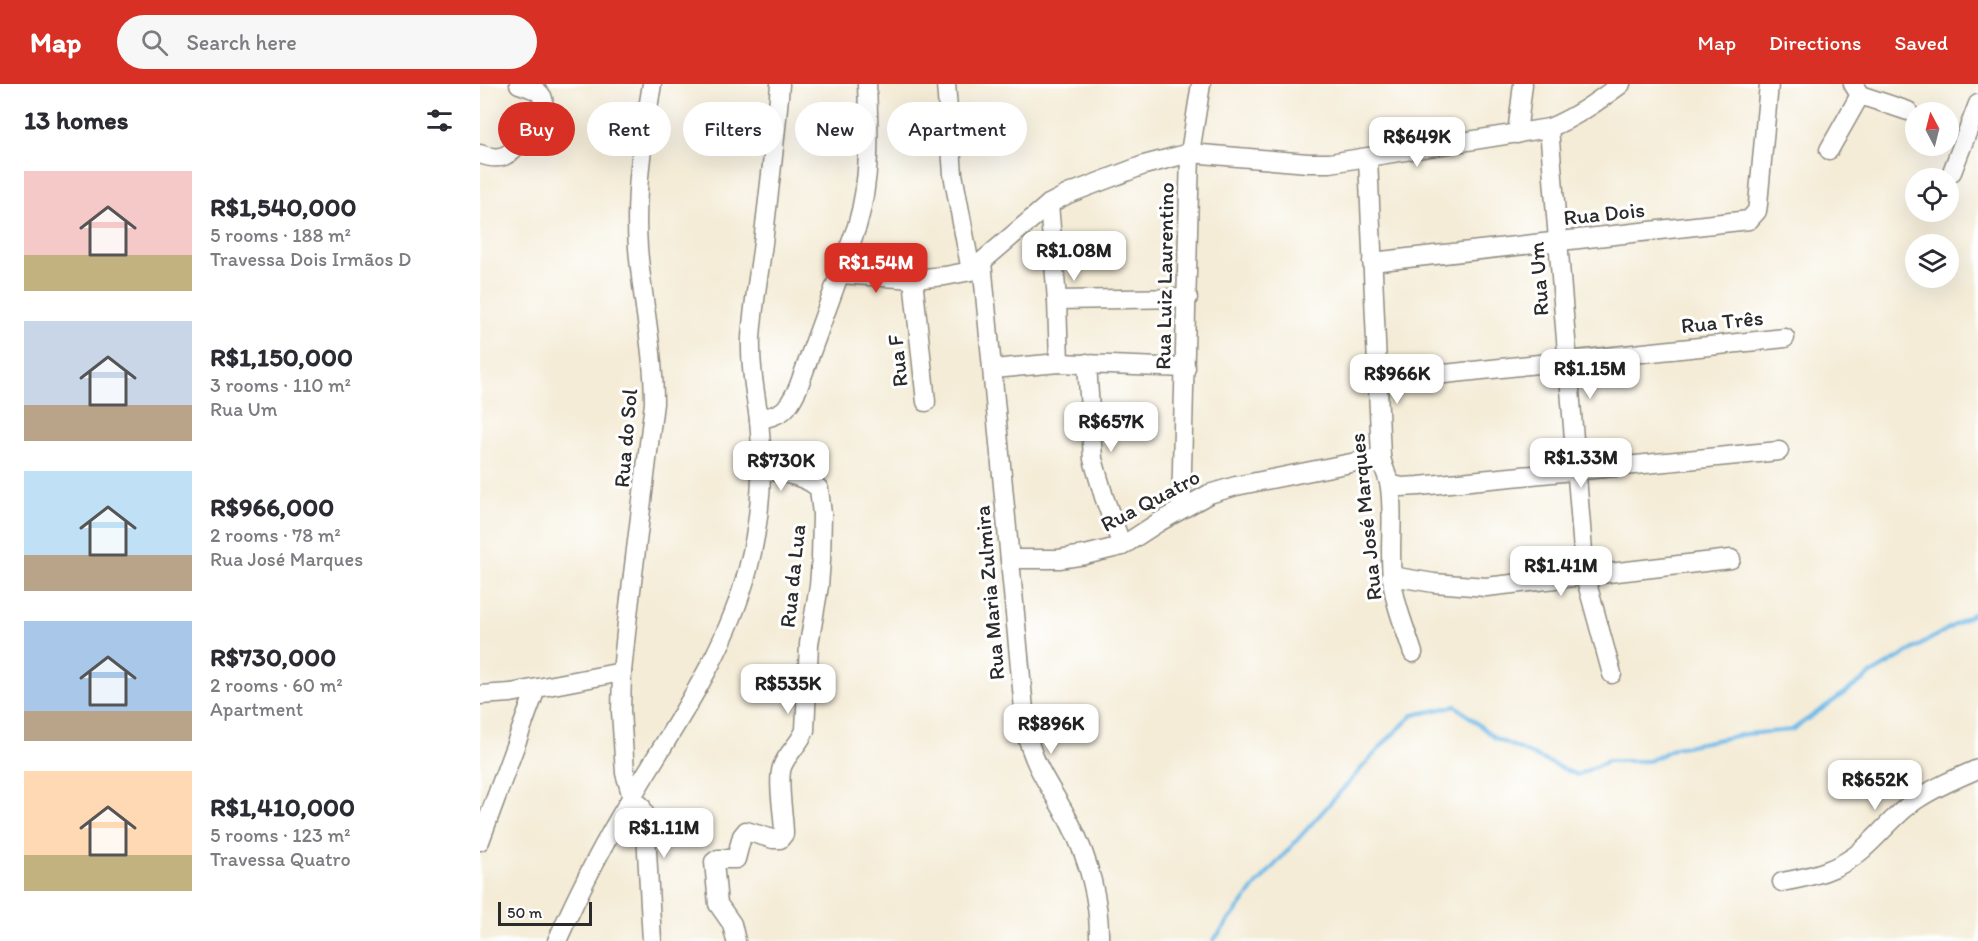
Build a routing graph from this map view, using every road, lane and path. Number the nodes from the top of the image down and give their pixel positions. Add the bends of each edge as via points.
1 (519, 84) edge
2 (652, 84) edge
3 (780, 84) edge
4 (867, 84) edge
5 (946, 84) edge
6 (1201, 84) edge
7 (1523, 84) edge
8 (1621, 84) edge
9 (1769, 84) edge
10 (1856, 90) edge
11 (1978, 104) edge
12 (1905, 110) edge
13 (1550, 128) junction
14 (1517, 134) junction
15 (1829, 150) dead end
16 (1191, 153) junction
17 (480, 154) edge
18 (1368, 158) junction
19 (1954, 168) edge
20 (1049, 204) junction
21 (1559, 243) junction
22 (1372, 262) junction
23 (977, 266) junction
24 (840, 274) junction
25 (913, 279) junction
26 (1188, 298) junction
27 (1057, 300) junction
28 (1785, 338) dead end
29 (1569, 361) junction
30 (1059, 363) junction
31 (1087, 363) junction
32 (1186, 368) junction
33 (993, 369) junction
34 (1378, 381) junction
35 (926, 402) dead end
36 (759, 420) junction
37 (1779, 451) dead end
38 (1381, 457) junction
39 (762, 469) junction
40 (1577, 471) junction
41 (1390, 484) junction
42 (1182, 508) junction
43 (1122, 546) junction
44 (1010, 559) junction
45 (1731, 559) dead end
46 (1391, 576) junction
47 (1585, 576) junction
48 (1413, 653) dead end
49 (622, 672) junction
50 (1612, 675) dead end
51 (536, 689) junction
52 (480, 695) edge
53 (1978, 769) edge
54 (632, 797) junction
55 (480, 841) edge
56 (1782, 882) dead end
57 (557, 941) edge
58 (652, 941) edge
59 (736, 941) edge
60 (1098, 941) edge

1 - 17 street via 541,93 543,106 510,153 496,157
2 - 49 street, Rua do Sol via 640,159 637,218 654,403
3 - 36 street via 751,336
4 - 24 street via 870,143 865,189 862,210
5 - 23 street, Rua Maria Zulmira via 953,174
6 - 16 street, Rua Luiz Laurentino
7 - 14 street
8 - 13 street
9 - 21 street, Rua Dois via 1758,204 1752,218
10 - 12 street
10 - 15 street
11 - 19 street
13 - 14 street
13 - 21 street, Rua Um
14 - 18 street
16 - 18 street via 1308,163
16 - 20 street via 1106,178
16 - 26 street, Rua Luiz Laurentino
18 - 22 street, Rua José Marques
20 - 23 street
20 - 27 street
21 - 22 street, Rua Dois
21 - 29 street, Rua Um
22 - 34 street, Rua José Marques
23 - 25 street via 945,276
23 - 33 street, Rua Maria Zulmira
24 - 25 street
24 - 36 street via 793,398 782,413
25 - 35 street, Rua F
26 - 27 street
26 - 32 street, Rua Luiz Laurentino
27 - 30 street
28 - 29 street, Rua Três
29 - 34 street, Rua Três
29 - 40 street, Rua Um
30 - 31 street
30 - 33 street
31 - 32 street
31 - 43 street via 1093,459
32 - 42 street, Rua Luiz Laurentino
33 - 44 street, Rua Maria Zulmira
34 - 38 street, Rua José Marques
36 - 39 street
37 - 40 street
38 - 41 street, Rua José Marques
38 - 42 street, Rua Quatro via 1222,490
39 - 54 street via 755,536 738,603 676,726
39 - 59 street, Rua da Lua via 812,483 819,489 819,586 809,644 806,722 800,743 782,767 784,834 773,839 745,831 736,859 716,860 718,904 732,924
40 - 41 street via 1419,486
40 - 47 street, Rua Um
41 - 46 street, Rua José Marques
42 - 43 street, Rua Quatro
43 - 44 street, Rua Quatro via 1059,559
44 - 60 street, Rua Maria Zulmira via 1028,740 1035,763 1082,852 1092,884
45 - 47 street
46 - 47 street via 1434,584 1486,587
46 - 48 street, Rua José Marques
47 - 50 street, Rua Um
49 - 51 street
49 - 54 street, Rua do Sol via 622,747
51 - 52 street
51 - 55 street
53 - 56 street via 1916,800 1847,862 1819,874
54 - 57 street
54 - 58 street, Rua do Sol via 645,815

